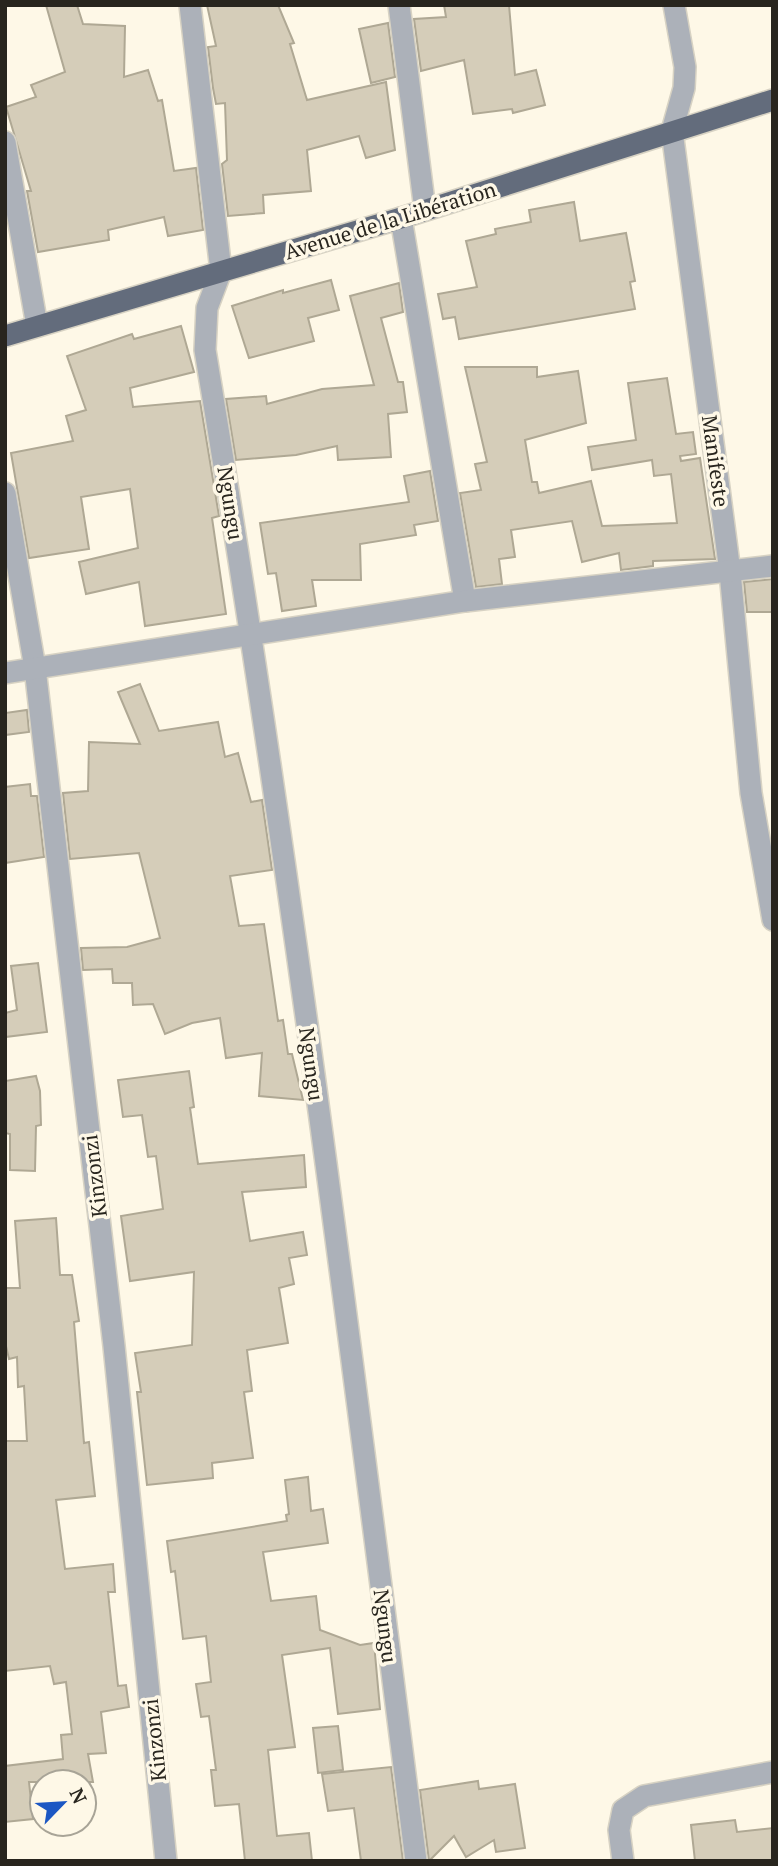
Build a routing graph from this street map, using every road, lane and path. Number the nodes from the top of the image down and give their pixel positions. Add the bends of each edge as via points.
1 (190, 5) edge
2 (399, 5) edge
3 (674, 5) edge
4 (773, 100) edge
5 (672, 131) junction
6 (5, 142) edge
7 (425, 210) junction
8 (401, 218) junction
9 (220, 271) junction
10 (37, 326) junction
11 (5, 336) edge
12 (5, 493) edge
13 (773, 566) edge
14 (730, 572) junction
15 (465, 601) junction
16 (252, 632) junction
17 (35, 668) junction
18 (5, 673) edge
19 (773, 920) edge
20 (773, 1772) edge
21 (166, 1861) edge
22 (416, 1861) edge
23 (623, 1861) edge

1 - 9 street
2 - 7 street
3 - 5 street, Manifeste via 685,67
4 - 5 highway, Avenue de la Libération
5 - 7 highway, Avenue de la Libération
5 - 14 street, Manifeste
6 - 10 street
7 - 8 highway, Avenue de la Libération
8 - 9 highway, Avenue de la Libération
8 - 15 street
9 - 10 highway, Avenue de la Libération
9 - 16 street, Ngungu via 207,307 205,350
10 - 11 highway, Avenue de la Libération
12 - 17 street, Kinzonzi
13 - 14 street
14 - 15 street
14 - 19 street, Manifeste via 751,793
15 - 16 street
16 - 17 street
16 - 22 street, Ngungu via 343,1286
17 - 18 street
17 - 21 street, Kinzonzi via 114,1346
20 - 23 street via 644,1796 623,1810 619,1830

